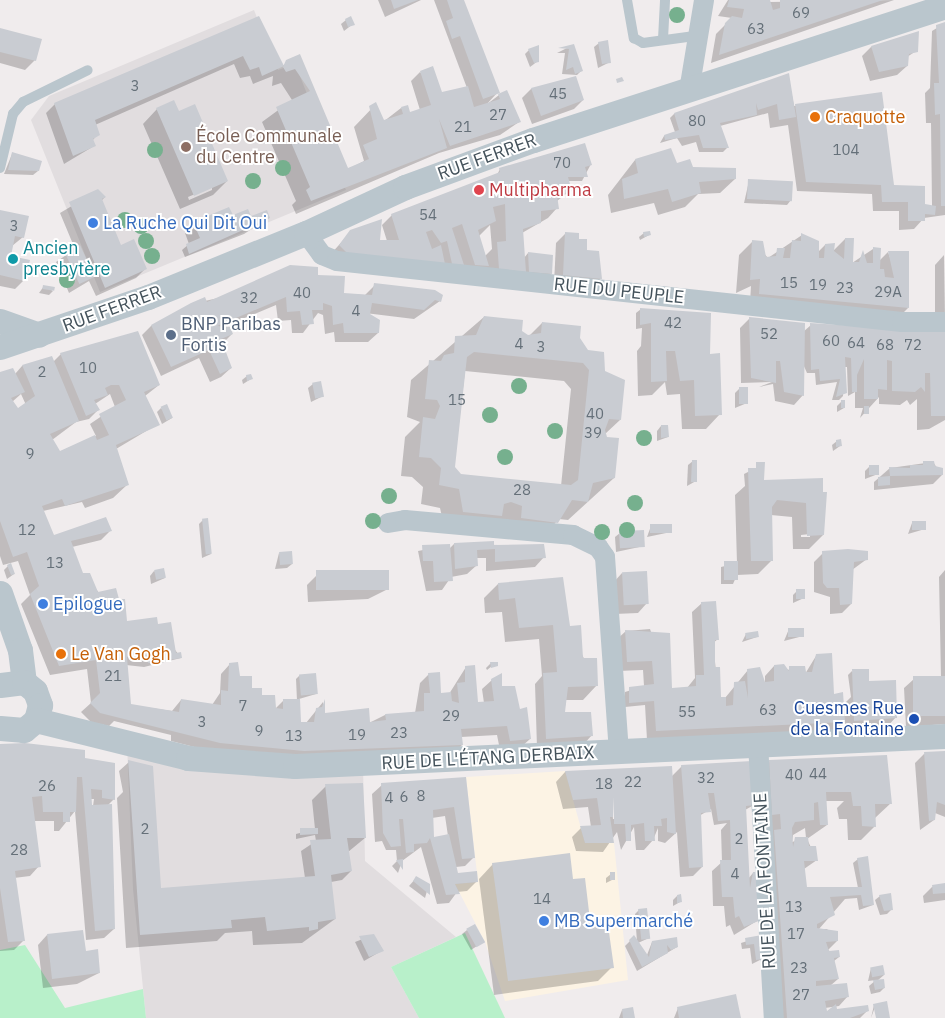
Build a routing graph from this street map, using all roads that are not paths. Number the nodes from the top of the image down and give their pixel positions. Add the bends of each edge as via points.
1 (627, 0) edge
2 (665, 0) edge
3 (704, 0) edge
4 (945, 6) edge
5 (695, 36) junction
6 (663, 39) junction
7 (88, 70) dead end
8 (689, 91) junction
9 (0, 168) edge
10 (306, 233) junction
11 (0, 321) edge
12 (945, 322) edge
13 (39, 335) junction
14 (0, 347) edge
15 (388, 523) dead end
16 (0, 593) edge
17 (12, 684) edge
18 (36, 720) junction
19 (0, 728) edge
20 (945, 736) edge
21 (758, 744) junction
22 (619, 750) junction
23 (774, 1018) edge

1 - 6 lane via 634,38 644,43
2 - 6 lane
3 - 5 street
4 - 8 street, RUE FERRER
5 - 6 lane
5 - 8 street
7 - 9 lane via 23,102 13,114
8 - 10 street, RUE FERRER via 405,187
10 - 12 street, RUE DU PEUPLE via 322,255 337,260 902,322
10 - 13 street, RUE FERRER via 148,297
11 - 13 street, RUE FERRER
13 - 14 street, RUE FERRER
15 - 22 street via 405,520 573,536 598,547 605,557
16 - 17 street via 20,650
17 - 18 street via 39,698
18 - 19 street via 17,732
18 - 22 street, RUE DE L'ÉTANG DERBAIX via 180,756 243,764 363,765
20 - 21 street, RUE DE L'ÉTANG DERBAIX
21 - 22 street, RUE DE L'ÉTANG DERBAIX
21 - 23 street, RUE DE LA FONTAINE

